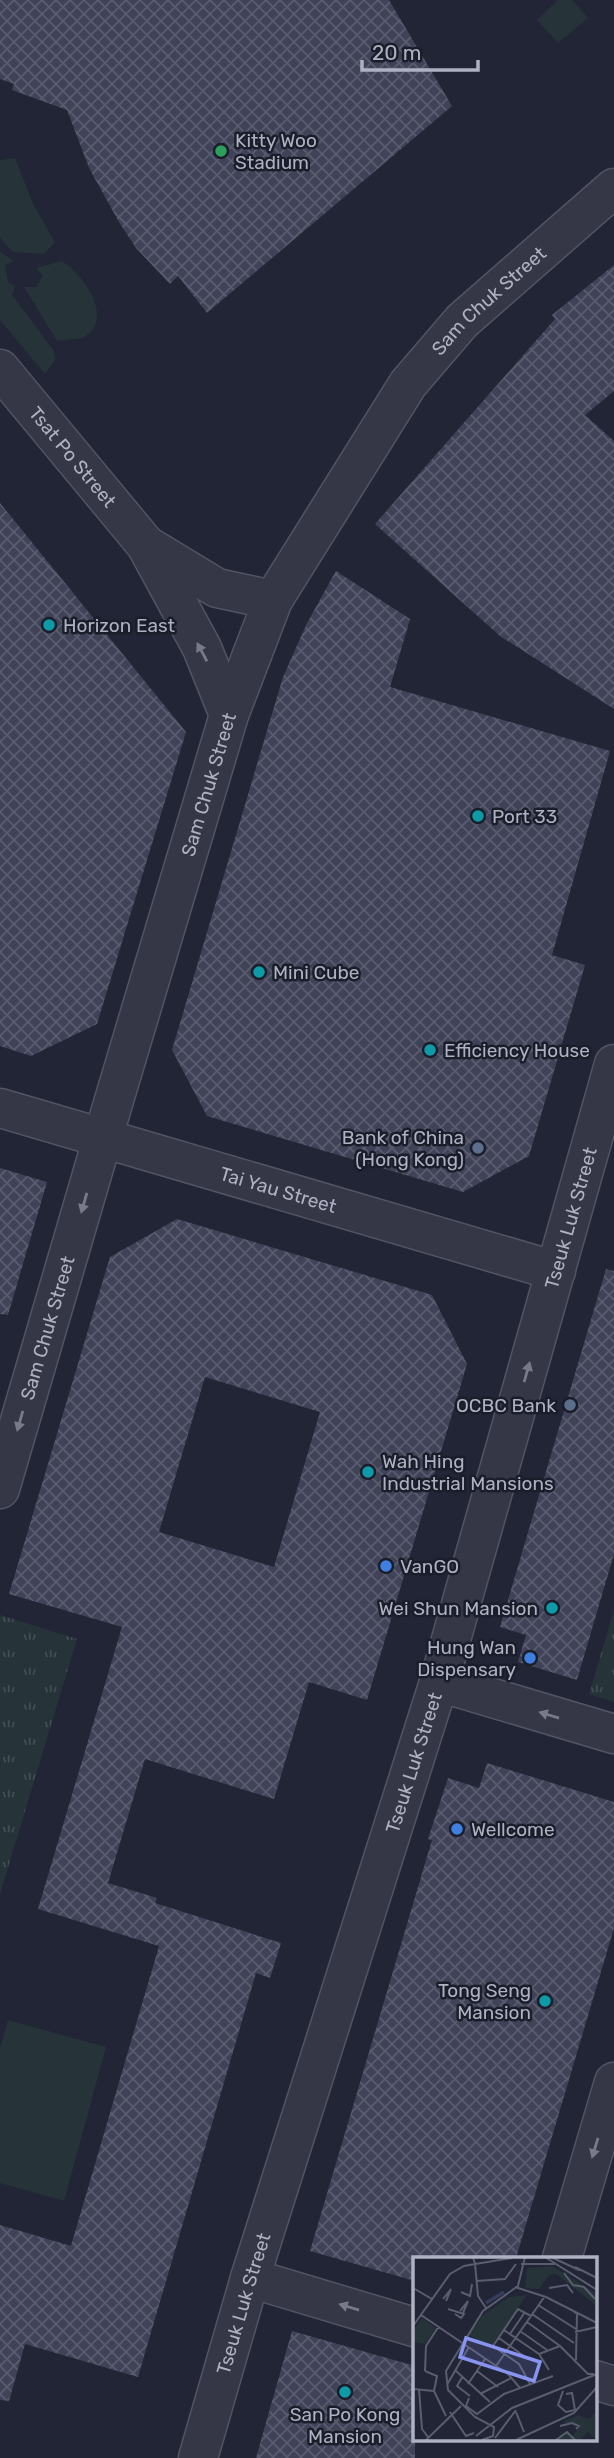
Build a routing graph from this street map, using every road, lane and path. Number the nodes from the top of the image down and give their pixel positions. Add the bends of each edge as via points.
1 (614, 188) edge
2 (0, 369) edge
3 (146, 545) junction
4 (273, 600) junction
5 (229, 715) junction
6 (614, 1064) edge
7 (0, 1108) edge
8 (103, 1137) junction
9 (556, 1271) junction
10 (0, 1489) edge
11 (439, 1682) junction
12 (614, 1734) edge
13 (614, 2082) edge
14 (563, 2257) edge
15 (250, 2278) junction
16 (413, 2326) edge
17 (596, 2380) edge
18 (614, 2386) edge
19 (198, 2458) edge

1 - 4 street, Sam Chuk Street via 462,321 408,384
2 - 3 street, Tsat Po Street
3 - 4 street, Tsat Po Street via 217,588
5 -> 3 street, Tsat Po Street via 202,648
4 - 5 street, Sam Chuk Street
5 - 8 street, Sam Chuk Street
6 - 9 street, Tseuk Luk Street
7 - 8 street, Tai Yau Street
8 - 9 street, Tai Yau Street
8 -> 10 street, Sam Chuk Street
11 -> 9 street, Tseuk Luk Street
12 -> 11 street
11 - 15 street, Tseuk Luk Street
13 -> 14 street
16 -> 15 street
15 - 19 street, Tseuk Luk Street
17 - 18 street

